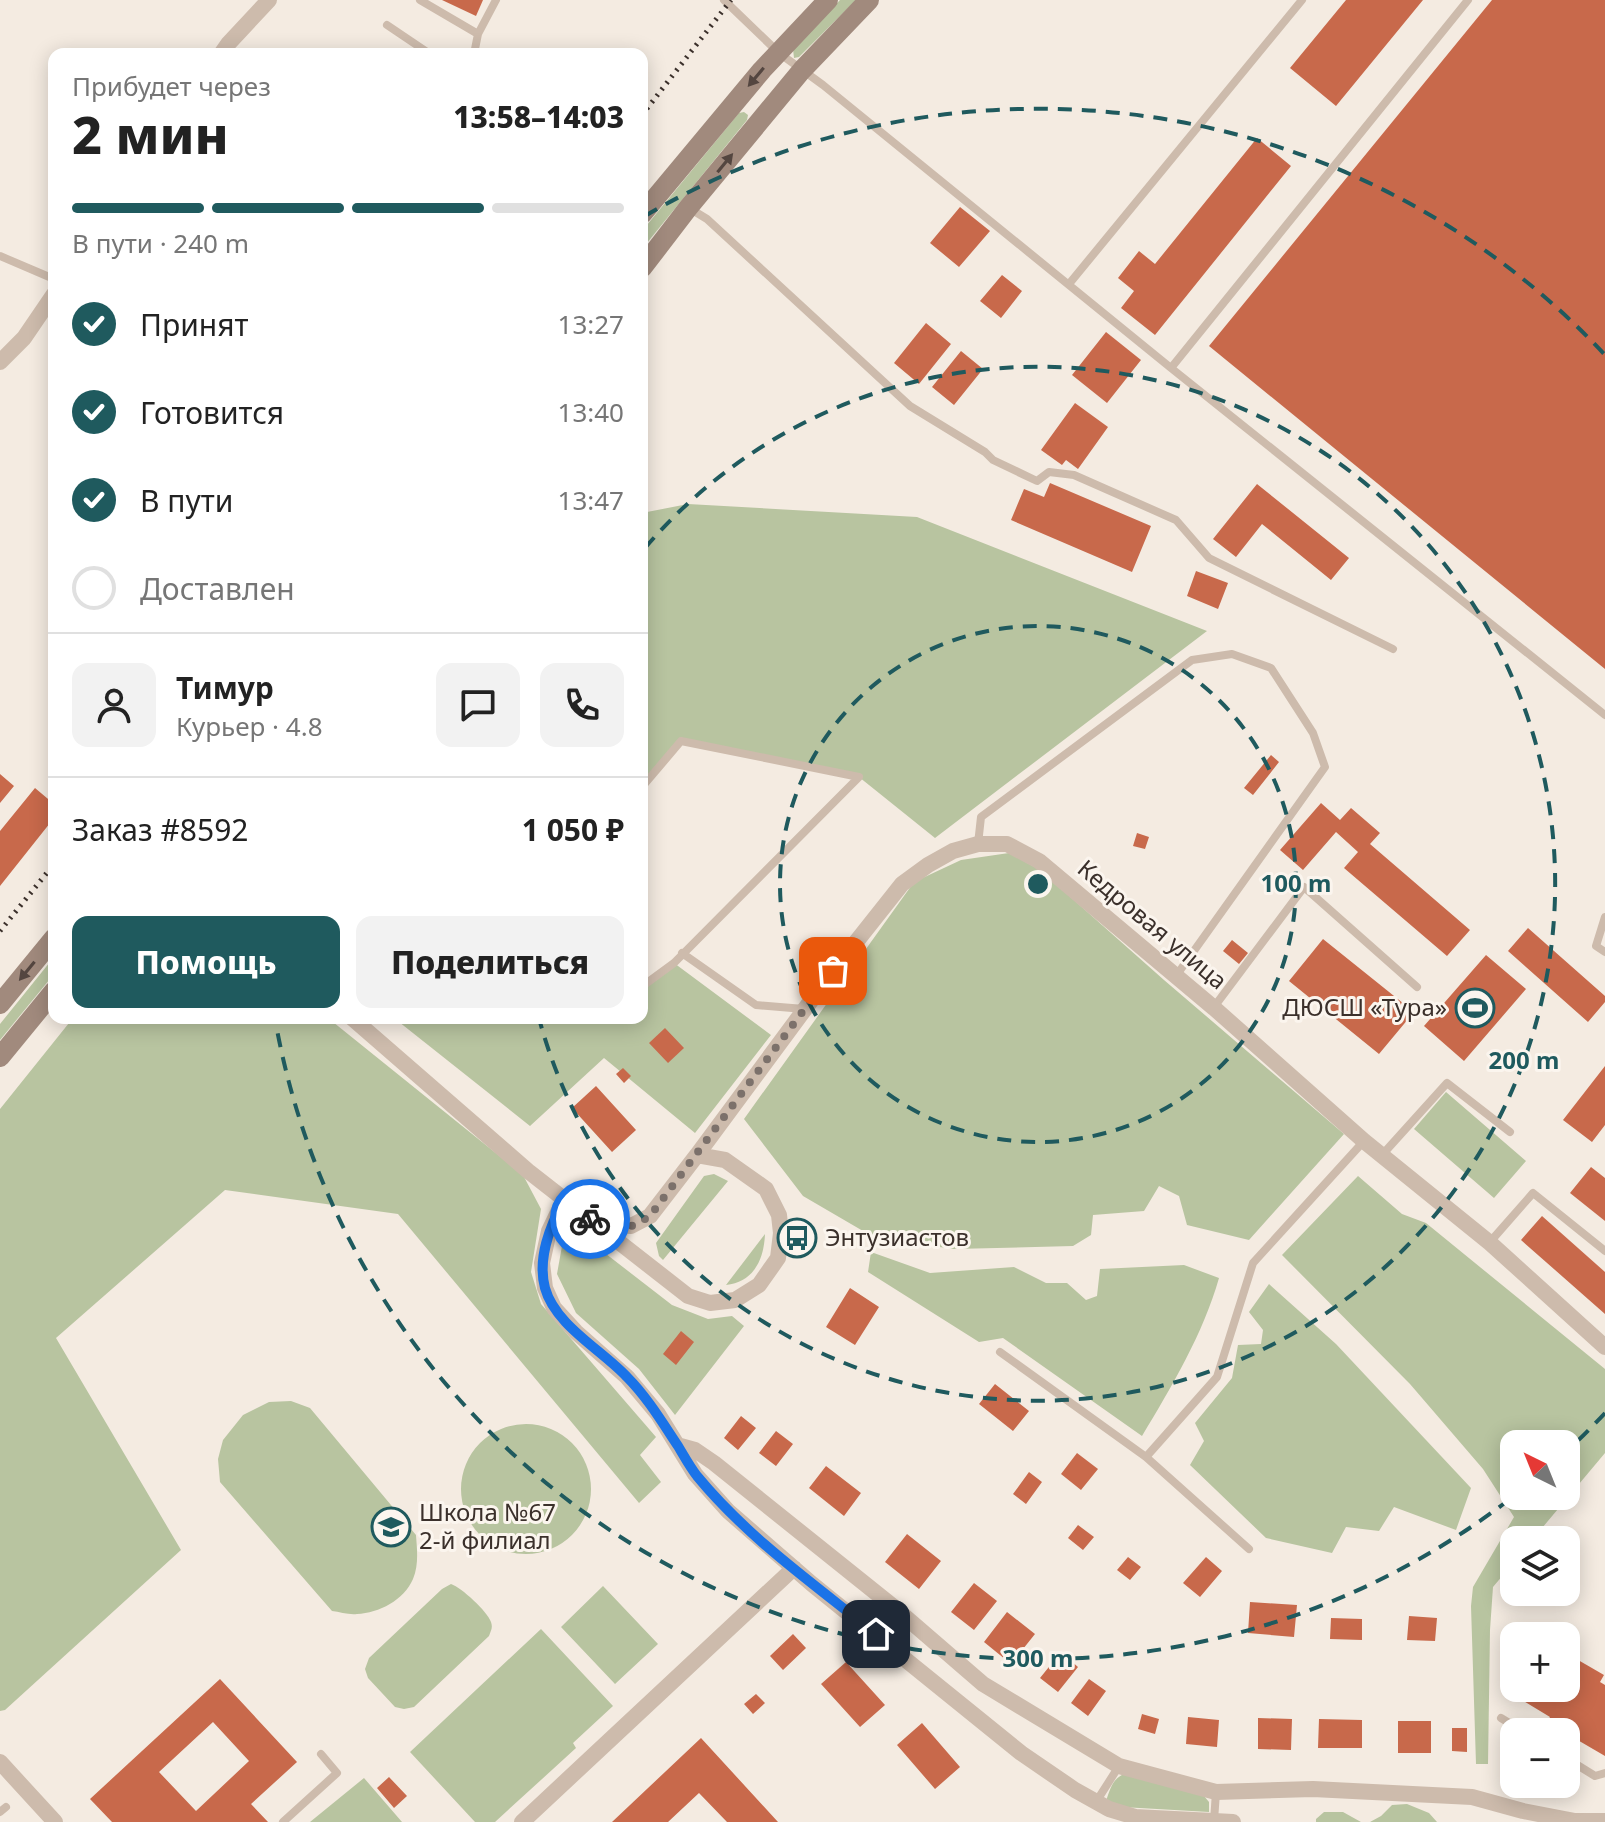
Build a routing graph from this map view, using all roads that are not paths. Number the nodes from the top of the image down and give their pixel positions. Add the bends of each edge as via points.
1 (269, 0) edge
2 (420, 0) edge
3 (496, 0) edge
4 (724, 0) edge
5 (828, 0) edge
6 (869, 0) edge
7 (1302, 0) edge
8 (1468, 0) edge
9 (387, 25) dead end
10 (478, 34) junction
11 (225, 48) edge
12 (421, 48) edge
13 (475, 48) edge
14 (779, 53) junction
15 (802, 70) junction
16 (648, 207) edge
17 (688, 208) junction
18 (0, 256) edge
19 (648, 260) edge
20 (48, 276) edge
21 (1069, 284) junction
22 (48, 303) edge
23 (0, 362) edge
24 (1171, 368) junction
25 (1393, 649) dead end
26 (1605, 715) edge
27 (648, 780) edge
28 (978, 844) junction
29 (1605, 917) edge
30 (48, 945) edge
31 (1605, 952) edge
32 (682, 953) junction
33 (1176, 977) junction
34 (648, 982) edge
35 (1417, 987) dead end
36 (48, 998) edge
37 (0, 1004) edge
38 (1214, 1008) junction
39 (805, 1009) junction
40 (359, 1024) edge
41 (0, 1057) edge
42 (1510, 1132) dead end
43 (1364, 1141) junction
44 (697, 1155) junction
45 (1381, 1155) junction
46 (564, 1200) junction
47 (594, 1222) junction
48 (1490, 1243) junction
49 (1605, 1251) edge
50 (1605, 1347) edge
51 (1000, 1352) dead end
52 (677, 1445) junction
53 (1146, 1457) junction
54 (1249, 1549) dead end
55 (794, 1568) junction
56 (895, 1608) junction
57 (876, 1634) junction
58 (321, 1754) dead end
59 (0, 1762) edge
60 (1119, 1766) junction
61 (1580, 1767) edge
62 (1605, 1773) edge
63 (1216, 1792) junction
64 (1096, 1802) junction
65 (1135, 1820) edge
66 (1214, 1821) edge
67 (1605, 1821) edge
68 (55, 1822) edge
69 (283, 1822) edge
70 (522, 1822) edge
71 (1233, 1822) edge

1 - 11 street
2 - 10 lane
3 - 10 lane
4 - 14 lane
5 - 14 main road
6 - 15 main road
7 - 21 lane
8 - 24 lane
9 - 12 lane
10 - 13 lane
14 - 15 lane
14 -> 16 main road
17 -> 15 main road
15 - 21 lane
17 - 19 main road
17 - 25 lane via 707,219 910,406 993,460 1037,481 1049,472 1074,475 1176,520 1209,558
18 - 20 lane
21 - 24 lane
22 - 23 street
24 - 26 lane
27 - 32 lane via 681,741 859,777
28 - 33 street, Кедровая улица via 1007,844 1039,861
28 - 33 lane via 981,817 1192,660 1232,654 1271,668 1313,733 1325,767
28 - 39 street, Кедровая улица via 953,851 902,884
29 - 31 lane via 1596,946
30 -> 37 main road
32 - 34 lane
32 - 39 lane via 756,1005
33 - 38 street, Кедровая улица
35 - 38 lane via 1304,887
36 - 41 main road
38 - 43 street, Кедровая улица
39 - 44 street, Кедровая улица
40 - 46 street
42 - 45 lane via 1447,1083
43 - 45 street, Кедровая улица
43 - 53 lane via 1253,1263 1217,1377
44 - 47 street, Кедровая улица via 650,1216 631,1226
44 - 47 street via 725,1160 766,1189 779,1215 778,1258 759,1285 735,1300 710,1303 688,1296
45 - 48 street, Кедровая улица
46 - 47 street
46 - 52 street via 542,1263 554,1308 627,1377
48 - 49 lane via 1533,1193
48 - 50 street, Кедровая улица
51 - 53 lane
52 - 55 street via 728,1511
52 - 56 street via 714,1463
53 - 54 lane
55 - 57 street
55 - 70 street
56 - 57 lane
56 - 60 street via 983,1684
57 - 64 street via 1021,1753
58 - 69 lane via 337,1773
59 - 68 street
60 - 63 street
60 - 64 lane
61 - 62 lane via 1595,1776
63 - 66 lane
63 - 67 street via 1313,1789 1472,1797 1575,1821
64 - 65 street
65 - 66 street
66 - 71 street

